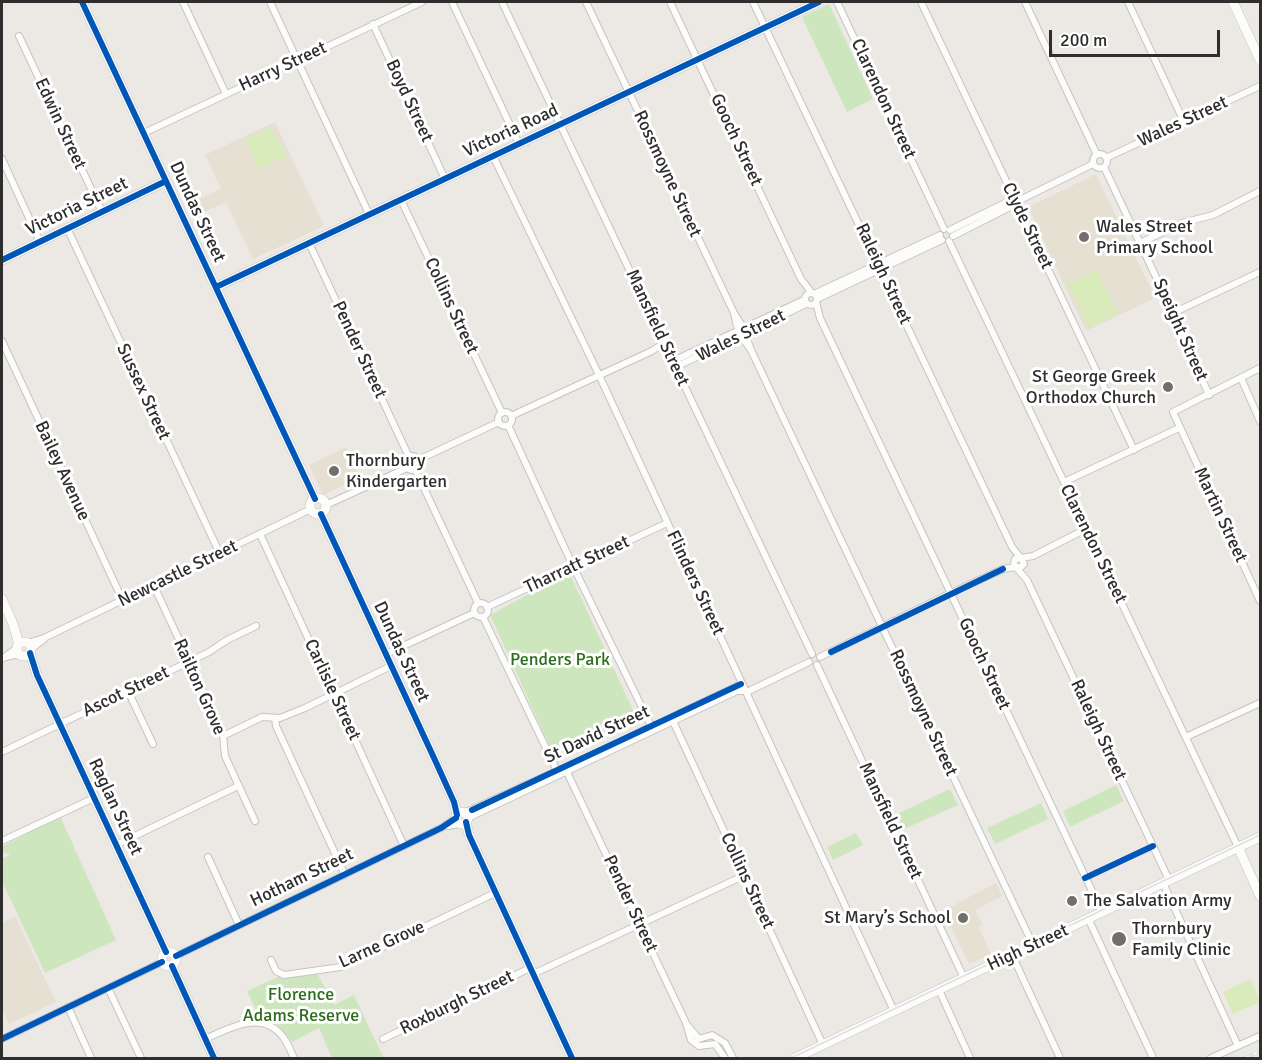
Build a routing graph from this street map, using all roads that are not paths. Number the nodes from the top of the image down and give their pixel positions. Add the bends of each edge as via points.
1 (82, 2) edge
2 (183, 2) edge
3 (270, 2) edge
4 (422, 2) edge
5 (452, 2) edge
6 (502, 2) edge
7 (586, 2) edge
8 (670, 2) edge
9 (753, 2) edge
10 (819, 2) edge
11 (837, 2) edge
12 (921, 2) edge
13 (1025, 2) edge
14 (1128, 2) edge
15 (1233, 2) edge
16 (374, 24) junction
17 (765, 27) junction
18 (19, 36) dead end
19 (697, 59) junction
20 (297, 60) junction
21 (1260, 60) edge
22 (1260, 86) edge
23 (628, 92) junction
24 (226, 94) junction
25 (1184, 122) junction
26 (560, 124) junction
27 (144, 133) junction
28 (519, 144) junction
29 (1097, 154) junction
30 (493, 156) junction
31 (1106, 158) junction
32 (2, 159) edge
33 (1093, 164) junction
34 (1104, 167) junction
35 (445, 179) junction
36 (166, 181) junction
37 (1260, 191) edge
38 (400, 200) junction
39 (1017, 202) junction
40 (102, 212) junction
41 (369, 214) junction
42 (68, 228) junction
43 (946, 235) junction
44 (40, 242) junction
45 (309, 243) junction
46 (1140, 243) junction
47 (2, 260) edge
48 (879, 266) junction
49 (1260, 272) edge
50 (801, 279) junction
51 (216, 287) junction
52 (815, 297) junction
53 (806, 301) junction
54 (1173, 313) junction
55 (820, 318) junction
56 (742, 332) junction
57 (2, 341) edge
58 (665, 345) junction
59 (674, 364) junction
60 (1260, 368) edge
61 (599, 375) junction
62 (1241, 378) junction
63 (1209, 395) junction
64 (501, 413) junction
65 (511, 416) junction
66 (1260, 421) edge
67 (499, 422) junction
68 (508, 425) junction
69 (1179, 428) junction
70 (1134, 450) junction
71 (410, 457) junction
72 (418, 460) junction
73 (407, 468) junction
74 (416, 469) junction
75 (1064, 482) junction
76 (315, 499) junction
77 (311, 509) junction
78 (323, 509) junction
79 (667, 523) junction
80 (1086, 529) junction
81 (260, 534) junction
82 (220, 554) junction
83 (1019, 562) junction
84 (573, 566) junction
85 (154, 586) junction
86 (951, 593) junction
87 (2, 599) edge
88 (123, 601) junction
89 (1260, 601) edge
90 (478, 603) junction
91 (487, 607) junction
92 (474, 613) junction
93 (483, 617) junction
94 (256, 626) dead end
95 (882, 627) junction
96 (24, 648) junction
97 (386, 654) junction
98 (812, 654) junction
99 (820, 657) junction
100 (3, 658) edge
101 (189, 662) junction
102 (809, 662) junction
103 (817, 665) junction
104 (392, 666) junction
105 (743, 687) junction
106 (128, 691) junction
107 (334, 694) junction
108 (1260, 703) edge
109 (275, 718) junction
110 (672, 719) junction
111 (59, 724) junction
112 (652, 728) junction
113 (223, 736) junction
114 (1186, 737) junction
115 (153, 744) dead end
116 (2, 752) edge
117 (567, 769) junction
118 (557, 772) junction
119 (238, 786) junction
120 (94, 798) junction
121 (462, 818) junction
122 (255, 821) dead end
123 (1260, 837) edge
124 (2, 841) edge
125 (116, 845) junction
126 (404, 846) junction
127 (1238, 847) junction
128 (208, 857) dead end
129 (345, 874) junction
130 (743, 876) junction
131 (1166, 881) junction
132 (495, 893) junction
133 (1260, 896) edge
134 (1102, 912) junction
135 (1089, 918) junction
136 (640, 924) junction
137 (239, 925) junction
138 (1033, 945) junction
139 (166, 952) junction
140 (1012, 955) junction
141 (176, 956) junction
142 (271, 960) dead end
143 (167, 964) junction
144 (532, 971) junction
145 (964, 978) junction
146 (108, 988) junction
147 (939, 990) junction
148 (68, 1007) junction
149 (894, 1011) junction
150 (686, 1023) junction
151 (1260, 1035) edge
152 (383, 1038) dead end
153 (2, 1039) edge
154 (205, 1039) junction
155 (823, 1045) junction
156 (1238, 1046) junction
157 (91, 1059) edge
158 (141, 1059) edge
159 (213, 1059) edge
160 (294, 1059) edge
161 (572, 1059) edge
162 (725, 1059) edge
163 (733, 1059) edge
164 (795, 1059) edge
165 (970, 1059) edge
166 (1060, 1059) edge
167 (1153, 1059) edge
168 (1211, 1059) edge

1 - 27 street, Dundas Street
2 - 24 street
3 - 20 street
4 - 16 street, Harry Street
5 - 28 street
6 - 26 street, Mansfield Street
7 - 23 street, Rossmoyne Street
8 - 19 street, Gooch Street
9 - 17 street, Raleigh Street
10 - 17 street, Victoria Road
11 - 43 street, Clarendon Street
12 - 39 street, Clyde Street
13 - 29 street
14 - 25 street
15 - 21 street
16 - 20 street, Harry Street
16 - 35 street, Boyd Street
17 - 19 street, Victoria Road
17 - 48 street, Raleigh Street
18 - 40 street, Edwin Street
19 - 23 street, Victoria Road
19 - 50 street, Gooch Street
20 - 24 street, Harry Street
20 - 41 street
22 - 25 street, Wales Street
23 - 26 street, Victoria Road
23 - 56 street, Rossmoyne Street
24 - 27 street, Harry Street
25 - 31 street, Wales Street
26 - 28 street, Victoria Road
26 - 58 street, Mansfield Street
27 - 36 street, Dundas Street
28 - 30 street, Victoria Road
29 - 31 street
29 - 33 street
30 - 35 street, Victoria Road
30 - 61 street, Flinders Street
31 - 34 street
32 - 44 street
33 - 34 street
33 - 39 street
34 - 46 street, Speight Street
35 - 38 street, Victoria Road
36 - 40 street, Victoria Street
36 - 51 street, Dundas Street
37 - 46 street via 1213,215 1189,220
38 - 41 street, Victoria Road
38 - 64 street, Collins Street
39 - 43 street
39 - 70 street, Clyde Street
40 - 42 street, Victoria Street
41 - 45 street, Victoria Road
42 - 44 street, Victoria Street
42 - 82 street, Sussex Street
43 - 48 street
43 - 75 street, Clarendon Street
44 - 47 street, Victoria Street
45 - 51 street, Victoria Road
45 - 71 street, Pender Street
46 - 54 street, Speight Street
48 - 52 street
48 - 83 street, Raleigh Street
49 - 54 street
50 - 52 street, Gooch Street
50 - 53 street, Gooch Street
51 - 76 street, Dundas Street
52 - 53 street
52 - 53 street
52 - 55 street, Gooch Street
53 - 55 street, Gooch Street
53 - 56 street, Wales Street
54 - 63 street, Speight Street
55 - 86 street, Gooch Street
56 - 59 street, Wales Street
56 - 95 street, Rossmoyne Street
57 - 88 street, Bailey Avenue
58 - 59 street, Mansfield Street
58 - 61 street
59 - 98 street, Mansfield Street
60 - 62 street
61 - 65 street
61 - 79 street, Flinders Street
62 - 63 street
62 - 66 street
63 - 69 street via 1173,412
64 - 65 street
64 - 67 street
65 - 68 street
67 - 68 street
67 - 72 street
68 - 84 street
69 - 70 street
69 - 89 street, Martin Street
70 - 75 street
71 - 72 street
71 - 73 street
72 - 74 street
73 - 74 street
73 - 78 street
74 - 90 street
75 - 80 street, Clarendon Street
76 - 77 street
76 - 78 street via 322,500
77 - 78 street via 314,513
77 - 81 street, Newcastle Street
78 - 97 street, Dundas Street
79 - 84 street, Tharratt Street
79 - 105 street, Flinders Street
80 - 83 street
80 - 114 street, Clarendon Street
81 - 82 street, Newcastle Street
81 - 107 street, Carlisle Street
82 - 85 street, Newcastle Street
83 - 86 street
83 - 131 street, Raleigh Street
84 - 91 street, Tharratt Street
84 - 112 street
85 - 88 street, Newcastle Street
85 - 101 street, Railton Grove
86 - 95 street
86 - 134 street, Gooch Street
87 - 96 street, Raglan Street
88 - 96 street, Newcastle Street
90 - 91 street
90 - 92 street
91 - 93 street
92 - 93 street
92 - 97 street
93 - 118 street
94 - 101 street, Ascot Street
95 - 99 street
95 - 138 street, Rossmoyne Street
96 - 100 street, Newcastle Street
96 - 111 street, Raglan Street
97 - 104 street, Dundas Street
98 - 99 street
98 - 102 street
99 - 103 street
101 - 106 street, Ascot Street
101 - 113 street, Railton Grove
102 - 103 street
102 - 105 street, St David Street via 748,691
103 - 145 street, Mansfield Street
104 - 107 street
104 - 121 street, Dundas Street
105 - 110 street, St David Street
105 - 149 street, Flinders Street
106 - 111 street, Ascot Street
106 - 115 street
107 - 109 street
107 - 126 street, Carlisle Street
108 - 114 street
109 - 113 street via 262,717
109 - 129 street
110 - 112 street, St David Street
110 - 130 street, Collins Street
111 - 116 street, Ascot Street
111 - 120 street, Raglan Street
112 - 117 street, St David Street
113 - 119 street, Railton Grove via 223,752
114 - 127 street, Clarendon Street
117 - 118 street, St David Street
117 - 136 street, Pender Street
118 - 121 street, St David Street
119 - 122 street, Railton Grove
119 - 125 street
120 - 124 street
120 - 125 street, Raglan Street
121 - 126 street, Hotham Street
121 - 132 street, Dundas Street
123 - 127 street, High Street
125 - 139 street, Raglan Street
126 - 129 street, Hotham Street
127 - 131 street, High Street
127 - 133 street
128 - 137 street
129 - 137 street, Hotham Street
130 - 136 street, Roxburgh Street
130 - 155 street, Collins Street via 753,890
131 - 134 street, High Street
131 - 156 street, Raleigh Street
132 - 142 street, Larne Grove via 340,967 284,975 276,971
132 - 144 street, Dundas Street
134 - 135 street, High Street
135 - 138 street, High Street
135 - 167 street
136 - 144 street, Roxburgh Street
136 - 150 street, Pender Street
137 - 141 street, Hotham Street
138 - 140 street, High Street
139 - 141 street
139 - 143 street via 162,956
140 - 145 street, High Street
140 - 166 street
141 - 143 street via 176,962
143 - 146 street
143 - 154 street
144 - 152 street, Roxburgh Street
144 - 161 street, Dundas Street
145 - 147 street, High Street
146 - 148 street
146 - 158 street
147 - 149 street, High Street
147 - 165 street
148 - 153 street
148 - 157 street
149 - 155 street, High Street
150 - 162 street, Pender Street via 693,1044 715,1044
150 - 163 street via 699,1039 712,1035 723,1040
151 - 156 street
154 - 159 street
154 - 160 street via 245,1022 266,1023 284,1038
155 - 164 street, High Street
156 - 168 street

